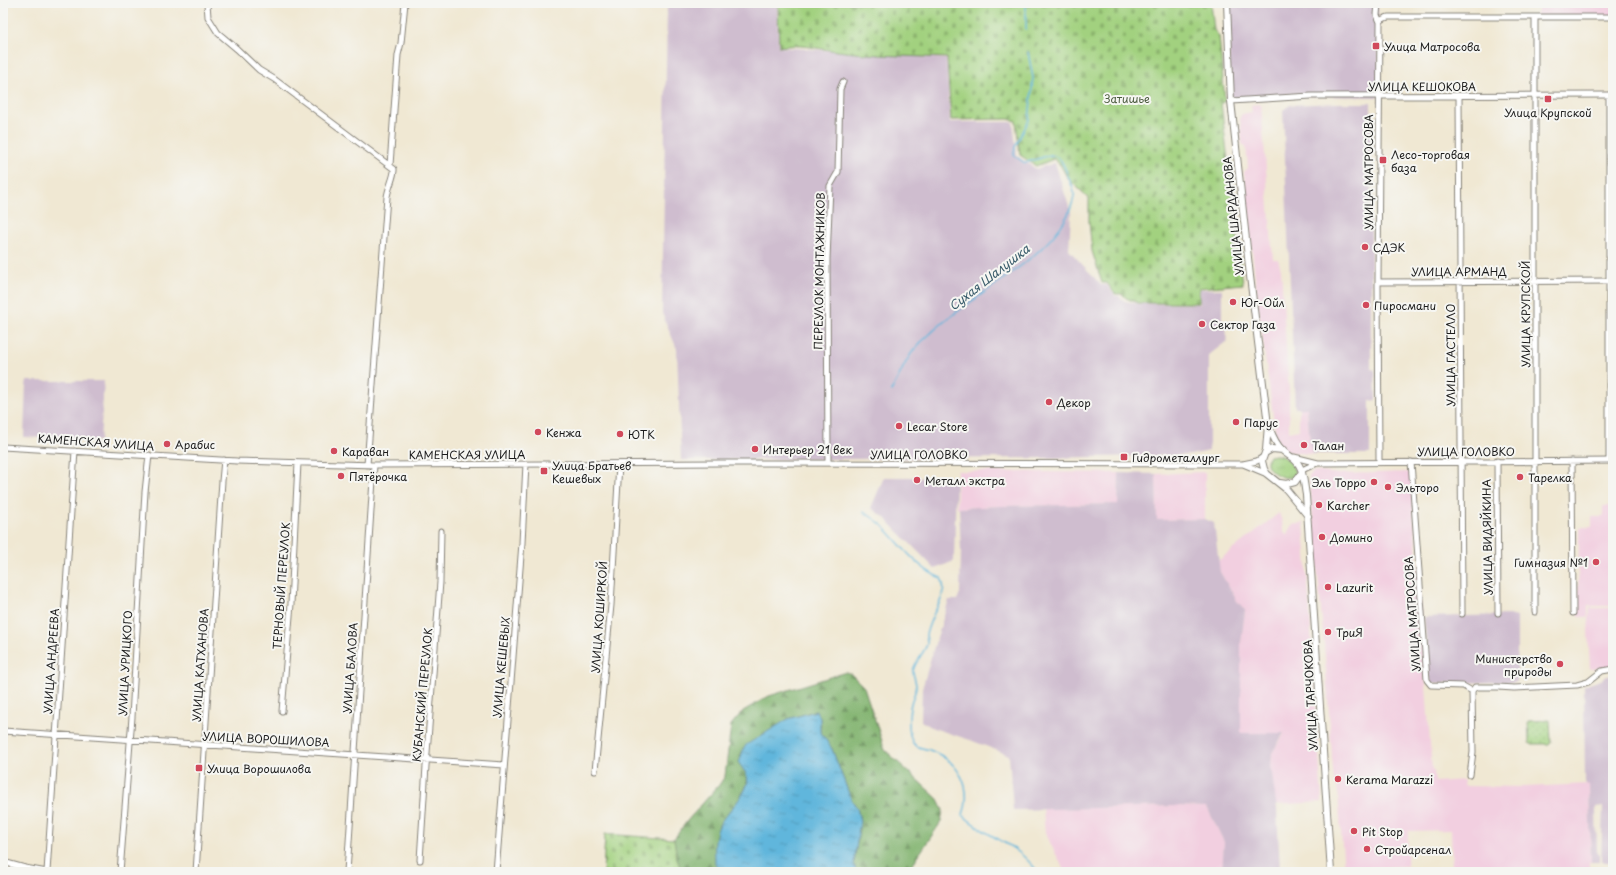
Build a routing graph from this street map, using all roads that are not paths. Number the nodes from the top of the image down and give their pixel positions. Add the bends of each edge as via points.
1 (207, 3) edge
2 (405, 3) edge
3 (1227, 3) edge
4 (1378, 3) edge
5 (1535, 17) junction
6 (1613, 17) edge
7 (1380, 22) junction
8 (843, 82) dead end
9 (1611, 95) edge
10 (1459, 96) junction
11 (1535, 96) junction
12 (1379, 97) junction
13 (1231, 101) junction
14 (390, 166) junction
15 (1535, 281) junction
16 (1611, 281) edge
17 (1378, 282) junction
18 (1459, 282) junction
19 (1268, 426) junction
20 (3, 447) edge
21 (1282, 450) junction
22 (75, 451) junction
23 (149, 455) junction
24 (1264, 455) junction
25 (1294, 457) junction
26 (224, 460) junction
27 (1497, 461) junction
28 (1535, 461) junction
29 (1572, 461) junction
30 (1611, 461) edge
31 (1379, 462) junction
32 (1411, 462) junction
33 (1460, 462) junction
34 (298, 463) junction
35 (828, 463) junction
36 (1318, 463) junction
37 (526, 464) junction
38 (595, 464) joint
39 (619, 464) junction
40 (1243, 464) junction
41 (367, 465) junction
42 (374, 465) junction
43 (1302, 471) junction
44 (1268, 474) junction
45 (1280, 483) junction
46 (1308, 516) junction
47 (441, 531) dead end
48 (1535, 612) dead end
49 (1498, 613) dead end
50 (1573, 613) dead end
51 (1462, 614) dead end
52 (1613, 669) edge
53 (1472, 691) junction
54 (282, 711) dead end
55 (3, 731) edge
56 (56, 734) junction
57 (130, 739) junction
58 (204, 745) junction
59 (355, 754) junction
60 (426, 760) junction
61 (504, 765) junction
62 (595, 771) dead end
63 (1470, 775) dead end
64 (420, 860) dead end
65 (3, 862) edge
66 (47, 872) edge
67 (120, 872) edge
68 (196, 872) edge
69 (347, 872) edge
70 (496, 872) edge
71 (1332, 872) edge

1 - 14 street via 208,17 218,33 259,70 274,78
2 - 14 street via 398,55
3 - 13 main road, УЛИЦА ШАРДАНОВА
4 - 7 street, УЛИЦА МАТРОСОВА via 1377,16
5 - 6 street
5 - 7 street via 1388,18
5 - 11 street, УЛИЦА КРУПСКОЙ
7 - 12 street, УЛИЦА МАТРОСОВА
8 - 35 street, ПЕРЕУЛОК МОНТАЖНИКОВ via 840,89 838,172 830,186 827,259
9 - 11 street, УЛИЦА КЕШОКОВА
9 - 16 street
10 - 11 street, УЛИЦА КЕШОКОВА
10 - 12 street, УЛИЦА КЕШОКОВА
10 - 18 street, УЛИЦА ГАСТЕЛЛО
11 - 15 street, УЛИЦА КРУПСКОЙ
12 - 13 street, УЛИЦА КЕШОКОВА via 1311,96
12 - 17 street, УЛИЦА МАТРОСОВА
13 - 19 main road, УЛИЦА ШАРДАНОВА
14 - 41 street via 395,173 387,197
15 - 16 street, УЛИЦА АРМАНД
15 - 18 street, УЛИЦА АРМАНД
15 - 28 street, УЛИЦА КРУПСКОЙ
16 - 30 street
17 - 18 street, УЛИЦА АРМАНД
17 - 31 street, УЛИЦА МАТРОСОВА
18 - 33 street, УЛИЦА ГАСТЕЛЛО
19 - 21 main road
19 - 24 main road
20 - 22 street, КАМЕНСКАЯ УЛИЦА
21 - 24 main road via 1272,449
21 - 25 main road
22 - 23 street, КАМЕНСКАЯ УЛИЦА
22 - 56 street, УЛИЦА АНДРЕЕВА
23 - 26 street, КАМЕНСКАЯ УЛИЦА
23 - 57 street, УЛИЦА УРИЦКОГО
24 - 40 street
24 - 44 main road via 1262,464
25 - 36 street
25 - 43 main road
26 - 34 street, КАМЕНСКАЯ УЛИЦА
26 - 58 street, УЛИЦА КАТХАНОВА
27 - 28 street, УЛИЦА ГОЛОВКО
27 - 33 street, УЛИЦА ГОЛОВКО
27 - 49 street, УЛИЦА ВИДЯЙКИНА
28 - 29 street, УЛИЦА ГОЛОВКО
28 - 48 street, УЛИЦА КРУПСКОЙ
29 - 30 street, УЛИЦА ГОЛОВКО
29 - 50 street
31 - 32 street, УЛИЦА ГОЛОВКО
31 - 36 street, УЛИЦА ГОЛОВКО
32 - 33 street, УЛИЦА ГОЛОВКО
32 - 53 street, УЛИЦА МАТРОСОВА via 1427,680 1431,685 1462,686
33 - 51 street, УЛИЦА ГАСТЕЛЛО
34 - 41 street, КАМЕНСКАЯ УЛИЦА
34 - 54 street, ТЕРНОВЫЙ ПЕРЕУЛОК via 291,604
35 - 39 street, УЛИЦА ГОЛОВКО
35 - 40 street, УЛИЦА ГОЛОВКО
36 - 43 street
37 - 38 street, КАМЕНСКАЯ УЛИЦА
37 - 42 street, КАМЕНСКАЯ УЛИЦА
37 - 61 street, УЛИЦА КЕШЕВЫХ
38 - 39 street, УЛИЦА ГОЛОВКО
39 - 62 street, УЛИЦА КОШИРКОЙ via 611,605
40 - 44 street
41 - 42 street, КАМЕНСКАЯ УЛИЦА
42 - 59 street, УЛИЦА БАЛОВА
43 - 45 main road via 1296,482
43 - 46 main road, УЛИЦА ТАРЧОКОВА
44 - 45 main road
45 - 46 main road
46 - 71 main road, УЛИЦА ТАРЧОКОВА
47 - 60 street, КУБАНСКИЙ ПЕРЕУЛОК via 436,639
52 - 53 street via 1602,671 1584,684 1514,688 1475,687
53 - 63 street via 1473,752
55 - 56 street, УЛИЦА ВОРОШИЛОВА
56 - 57 street, УЛИЦА ВОРОШИЛОВА
56 - 66 street, УЛИЦА АНДРЕЕВА
57 - 58 street, УЛИЦА ВОРОШИЛОВА
57 - 67 street, УЛИЦА УРИЦКОГО
58 - 59 street, УЛИЦА ВОРОШИЛОВА
58 - 68 street, УЛИЦА КАТХАНОВА
59 - 60 street, УЛИЦА ВОРОШИЛОВА
59 - 69 street, УЛИЦА БАЛОВА
60 - 61 street, УЛИЦА ВОРОШИЛОВА
60 - 64 street, КУБАНСКИЙ ПЕРЕУЛОК
61 - 70 street, УЛИЦА КЕШЕВЫХ
65 - 66 street

